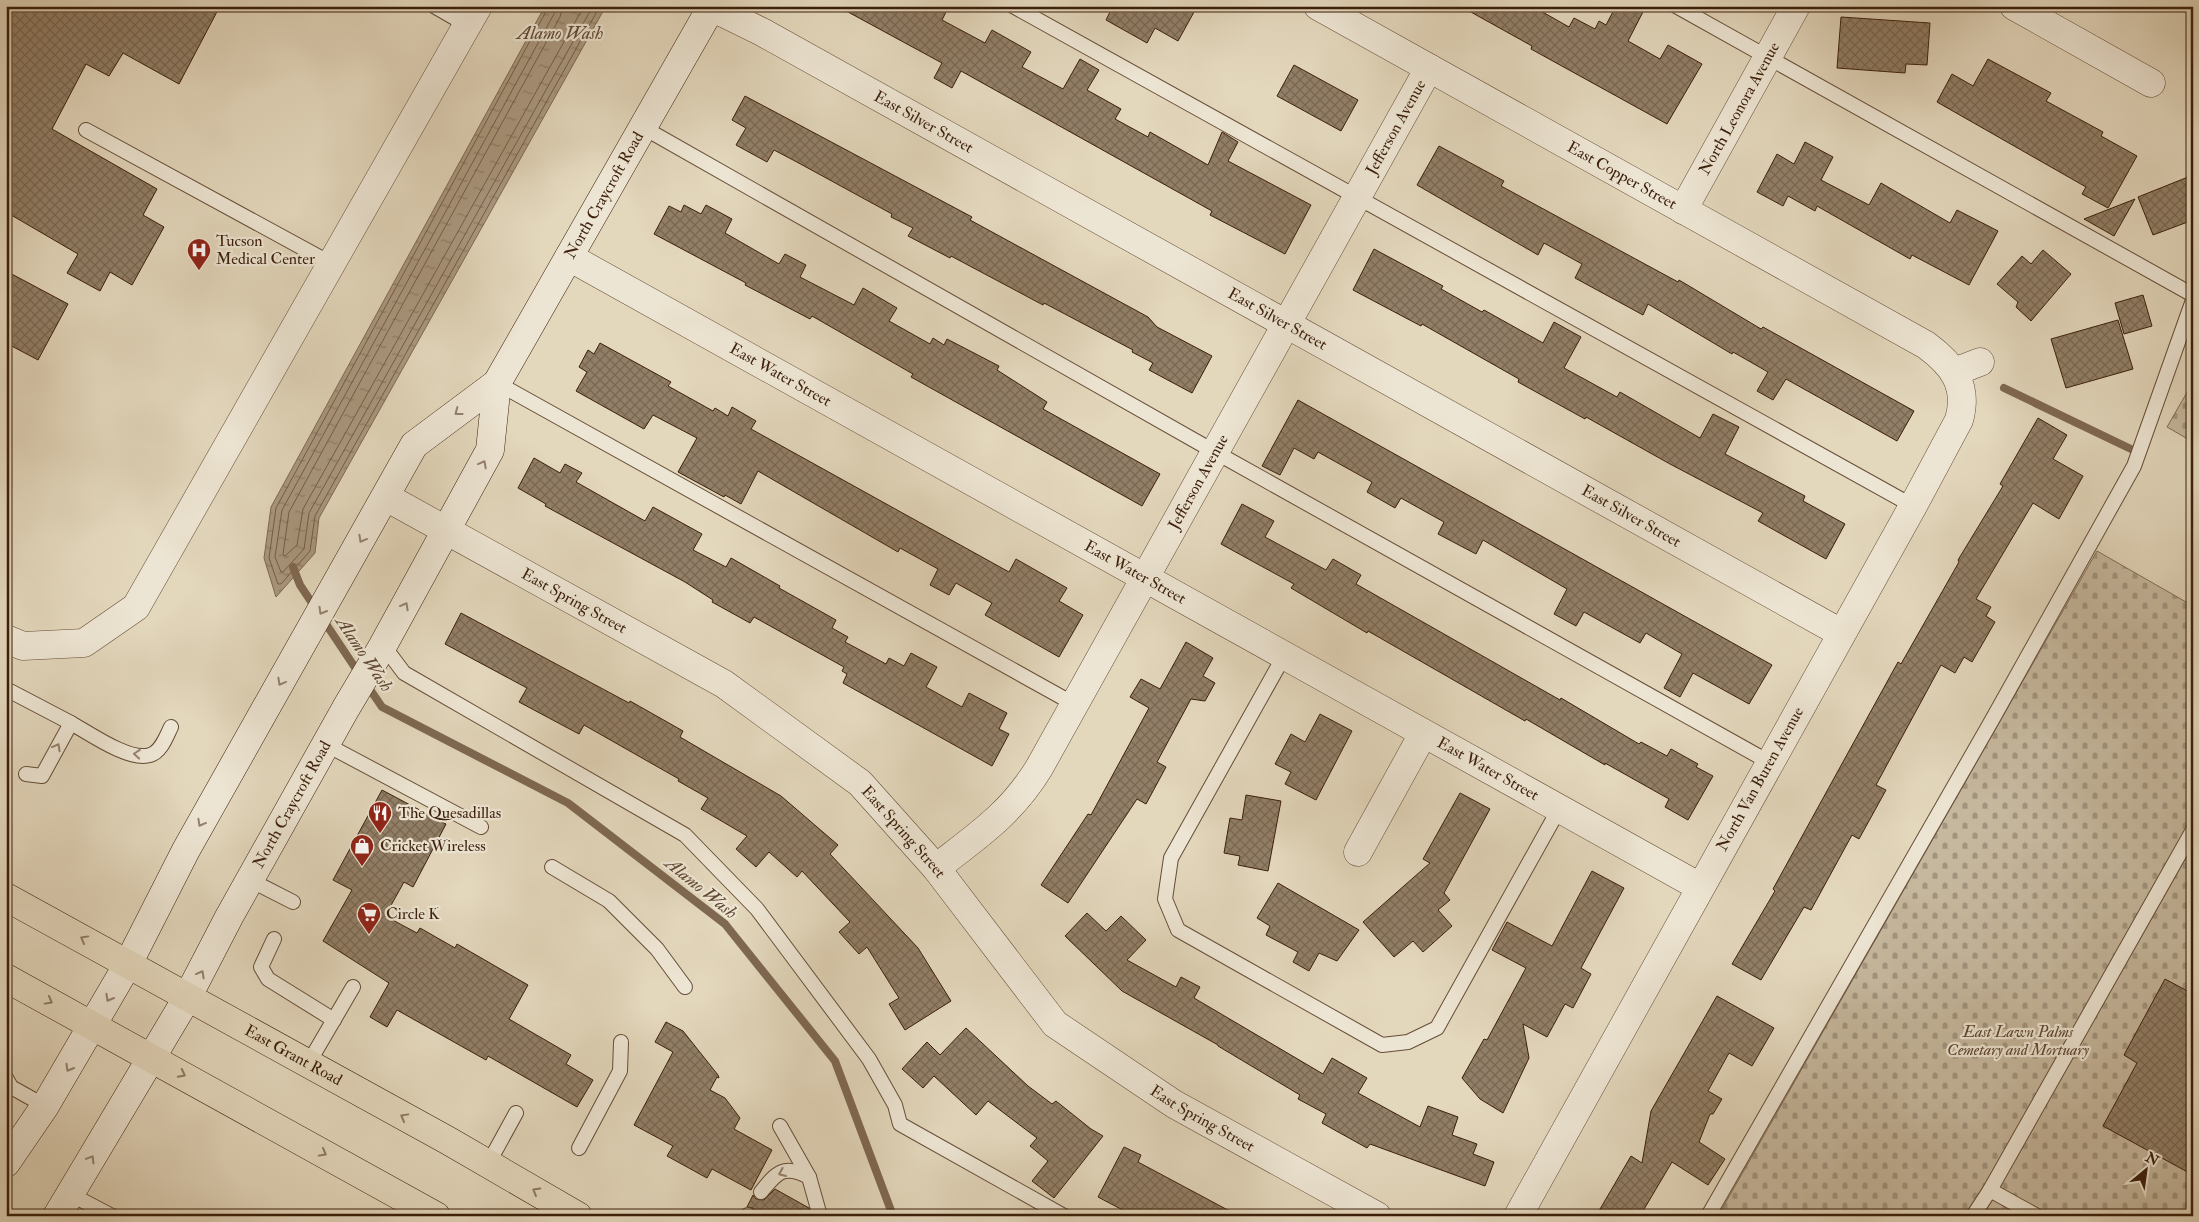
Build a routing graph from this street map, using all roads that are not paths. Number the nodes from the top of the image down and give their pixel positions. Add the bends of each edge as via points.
1 (434, 6) edge
2 (1013, 6) edge
3 (1318, 6) edge
4 (1676, 6) edge
5 (1796, 6) edge
6 (2014, 6) edge
7 (711, 7) edge
8 (473, 16) edge
9 (1767, 57) junction
10 (1429, 68) junction
11 (2151, 83) dead end
12 (644, 128) junction
13 (86, 130) dead end
14 (1357, 196) junction
15 (1683, 210) junction
16 (569, 257) junction
17 (332, 264) junction
18 (2193, 295) edge
19 (2193, 300) edge
20 (1286, 325) junction
21 (1926, 345) joint
22 (1980, 362) dead end
23 (1954, 372) junction
24 (497, 383) junction
25 (1215, 452) junction
26 (386, 497) junction
27 (1913, 506) junction
28 (447, 531) junction
29 (1145, 578) junction
30 (1841, 633) junction
31 (6, 639) edge
32 (382, 647) junction
33 (1284, 656) junction
34 (6, 688) edge
35 (1074, 704) junction
36 (70, 723) junction
37 (171, 728) dead end
38 (1423, 734) junction
39 (327, 745) junction
40 (1769, 762) junction
41 (26, 774) dead end
42 (1559, 809) junction
43 (481, 827) dead end
44 (2193, 830) edge
45 (1358, 852) dead end
46 (552, 867) dead end
47 (936, 868) junction
48 (250, 880) junction
49 (1700, 887) junction
50 (6, 897) edge
51 (293, 902) dead end
52 (274, 939) dead end
53 (128, 964) junction
54 (6, 978) edge
55 (353, 987) dead end
56 (685, 987) dead end
57 (187, 998) junction
58 (334, 1020) junction
59 (93, 1025) junction
60 (621, 1042) dead end
61 (151, 1058) junction
62 (308, 1064) junction
63 (6, 1078) edge
64 (46, 1106) junction
65 (516, 1113) dead end
66 (780, 1126) dead end
67 (579, 1148) dead end
68 (7, 1162) edge
69 (488, 1164) junction
70 (810, 1177) junction
71 (1990, 1190) junction
72 (761, 1192) dead end
73 (64, 1205) edge
74 (112, 1216) edge
75 (436, 1216) edge
76 (578, 1216) edge
77 (820, 1216) edge
78 (1064, 1216) edge
79 (1377, 1216) edge
80 (1518, 1216) edge
81 (1708, 1216) edge
82 (1973, 1216) edge
83 (2037, 1216) edge

1 - 8 lane
2 - 14 lane
3 - 10 street, East Copper Street
4 - 9 lane
5 - 9 street, North Leonora Avenue
6 - 11 street
7 - 12 street, North Craycroft Road
7 - 20 street, East Silver Street via 764,33
8 - 17 street
9 - 15 street, North Leonora Avenue
9 - 18 lane
10 - 14 street, Jefferson Avenue
10 - 15 street, East Copper Street
12 - 16 street, North Craycroft Road
12 - 25 lane
13 - 17 lane
14 - 20 street, Jefferson Avenue
14 - 27 lane
15 - 21 street, East Copper Street
16 - 24 street, North Craycroft Road
16 - 29 street, East Water Street
17 - 31 street via 136,608 84,643 23,646
19 - 81 lane via 2134,466
20 - 25 street, Jefferson Avenue
20 - 30 street, East Silver Street
21 - 23 street, North Van Buren Avenue
22 - 23 street
23 - 27 street, North Van Buren Avenue via 1963,405 1959,420
24 -> 26 street, North Craycroft Road via 414,445
28 -> 24 street, North Craycroft Road via 490,450
24 - 35 lane
25 - 29 street, Jefferson Avenue
25 - 40 lane
26 - 28 street, East Spring Street
26 -> 53 street, North Craycroft Road via 186,850
27 - 30 street, North Van Buren Avenue
32 -> 28 street, North Craycroft Road
28 - 47 street, East Spring Street via 724,684 860,783
29 - 33 street, East Water Street
29 - 35 street, Jefferson Avenue
30 - 40 street, North Van Buren Avenue
32 - 39 street, North Craycroft Road
32 - 78 lane via 404,673 685,836 757,908 869,1059 895,1105 900,1124
33 - 38 street, East Water Street
33 - 42 lane via 1171,858 1165,899 1178,930 1382,1045 1408,1042 1437,1028
34 - 36 lane
35 - 47 street, Jefferson Avenue via 1039,768 1014,803 998,820
37 -> 36 lane via 162,746 150,755 131,755
41 -> 36 lane via 42,776
38 - 42 street, East Water Street
38 - 45 street
39 - 43 lane
39 - 48 street, North Craycroft Road
40 - 49 street, North Van Buren Avenue
42 - 49 street, East Water Street
44 - 71 lane
46 - 56 lane via 609,901 657,949
47 - 79 street, East Spring Street via 1054,1024 1174,1104
48 - 51 lane
57 -> 48 street, North Craycroft Road
49 - 80 street, North Van Buren Avenue
53 -> 50 main road, East Grant Road
52 - 58 lane via 261,967 268,979
53 - 57 main road, East Grant Road
53 -> 59 street, North Craycroft Road
54 -> 59 main road
55 - 58 lane
57 - 61 street, North Craycroft Road
57 - 62 main road, East Grant Road
58 - 62 lane
59 - 61 main road
59 -> 64 street, North Craycroft Road
60 - 67 lane via 620,1071
73 -> 61 street, North Craycroft Road
61 -> 75 main road
69 -> 62 main road, East Grant Road
63 - 64 lane via 11,1087
64 - 68 street, North Craycroft Road
65 - 69 lane
66 - 70 lane
76 -> 69 main road, East Grant Road
70 -> 72 lane via 788,1169 774,1177
70 - 77 lane
71 - 82 lane
71 - 83 lane
73 - 74 lane

